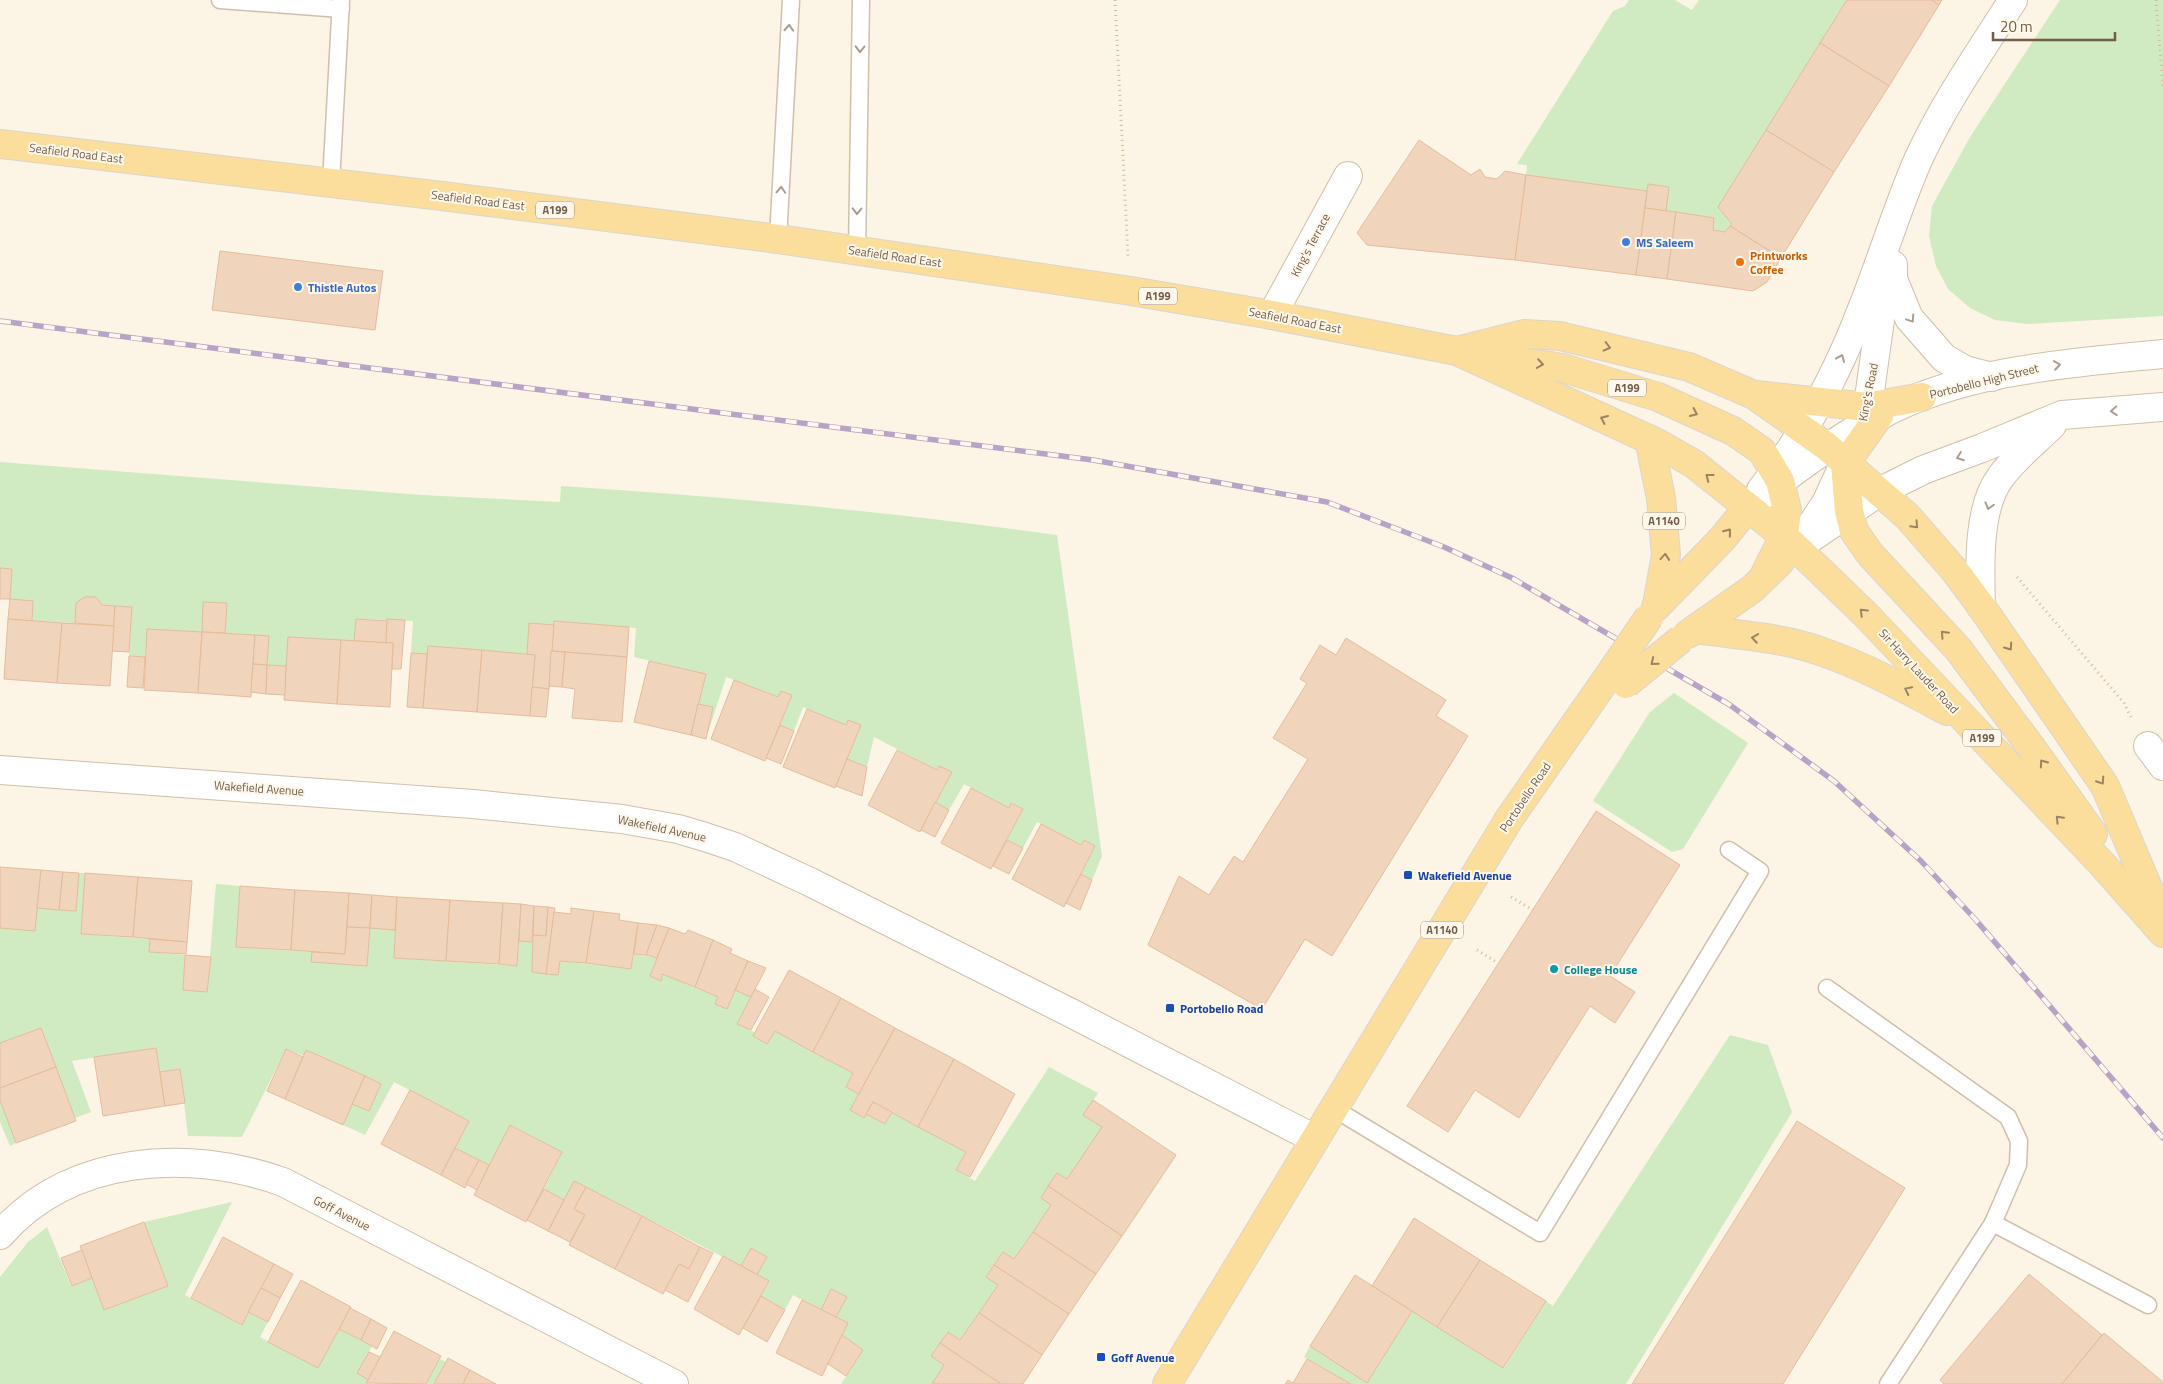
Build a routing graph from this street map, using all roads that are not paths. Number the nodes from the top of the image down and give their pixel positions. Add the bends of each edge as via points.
1 (220, 0) edge
2 (791, 0) edge
3 (861, 0) edge
4 (2013, 0) edge
5 (341, 4) edge
6 (0, 144) edge
7 (1348, 176) dead end
8 (331, 183) junction
9 (1893, 222) junction
10 (778, 239) junction
11 (856, 250) junction
12 (1272, 315) junction
13 (1457, 352) junction
14 (2163, 354) edge
15 (1992, 377) junction
16 (1754, 395) junction
17 (1922, 397) joint
18 (1820, 402) junction
19 (2163, 407) edge
20 (2062, 415) junction
21 (1869, 417) junction
22 (1804, 430) junction
23 (1648, 439) junction
24 (1836, 455) junction
25 (1778, 476) junction
26 (1878, 492) junction
27 (1748, 507) junction
28 (1849, 511) junction
29 (1790, 542) junction
30 (1981, 606) junction
31 (1653, 611) junction
32 (1688, 634) junction
33 (1619, 677) junction
34 (1966, 721) junction
35 (0, 770) edge
36 (1729, 850) dead end
37 (2163, 923) edge
38 (2163, 932) edge
39 (1827, 988) dead end
40 (1333, 1108) junction
41 (1315, 1139) junction
42 (1993, 1223) junction
43 (0, 1235) edge
44 (2148, 1305) dead end
45 (674, 1384) edge
46 (1167, 1384) edge
47 (1888, 1384) edge

1 - 5 lane
10 -> 2 lane
3 -> 11 lane
4 - 9 street, King's Road via 1941,115
5 - 8 lane
6 - 8 main road, Seafield Road East / A199
7 - 12 street, King's Terrace
8 - 10 main road, Seafield Road East / A199
9 -> 15 street via 1893,279 1909,318 1944,358 1965,370
18 -> 9 street, King's Road via 1862,309
9 - 21 street, King's Road
10 - 11 main road, Seafield Road East / A199
11 - 12 main road, Seafield Road East / A199
12 - 13 main road, Seafield Road East / A199
13 -> 16 main road, A199 via 1524,334 1560,336 1689,367
23 -> 13 main road, Seafield Road East / A199
13 -> 25 main road, A199 via 1563,368 1658,397 1733,432 1762,451
15 -> 14 street, Portobello High Street via 2047,366
15 - 17 street, Portobello High Street
16 - 18 main road, A199
16 - 22 main road, A199
17 - 21 main road, A199
18 - 21 main road, A199
18 - 22 street, King's Road
19 -> 20 street
20 -> 26 street via 1923,470
20 -> 30 street via 2012,464 1993,492 1979,559
21 - 24 street
22 - 24 main road, A199
22 - 25 street, King's Road
27 -> 23 main road, Seafield Road East / A199 via 1690,462
31 -> 23 main road, A1140 via 1666,555 1656,469
24 - 25 street
24 - 26 main road, A199
24 - 28 main road, A199
24 - 29 street via 1826,503
25 - 27 street
25 - 29 main road, A199 via 1787,510
26 - 28 street
26 -> 30 main road, A199 via 1928,538
27 - 29 main road, Sir Harry Lauder Road / A199
31 -> 27 main road, Portobello Road / A1140
28 - 29 street
38 -> 28 main road, A199 via 1958,649 1870,554 1854,531
29 - 32 main road, Portobello Road via 1752,589
34 -> 29 main road, Sir Harry Lauder Road / A199 via 1866,615
30 -> 37 main road, A199 via 2105,786
31 - 33 main road, Portobello Road / A1140, bridge
32 -> 33 main road, Portobello Road, bridge
34 -> 32 main road, A199 via 1876,675 1819,651 1754,637
33 - 40 main road, Portobello Road / A1140 via 1575,725 1509,819
38 -> 34 main road, Sir Harry Lauder Road / A199
35 - 41 street, Wakefield Avenue via 473,804 622,819 678,829 735,847 810,882
36 - 40 lane via 1760,870 1540,1233
39 - 42 lane via 2008,1117 2019,1141 2018,1165
40 - 41 main road, Portobello Road / A1140
41 - 46 main road, Portobello Road / A1140
42 - 44 lane
42 - 47 lane
43 - 45 street, Goff Avenue via 15,1219 53,1191 112,1169 169,1163 250,1172 283,1182

